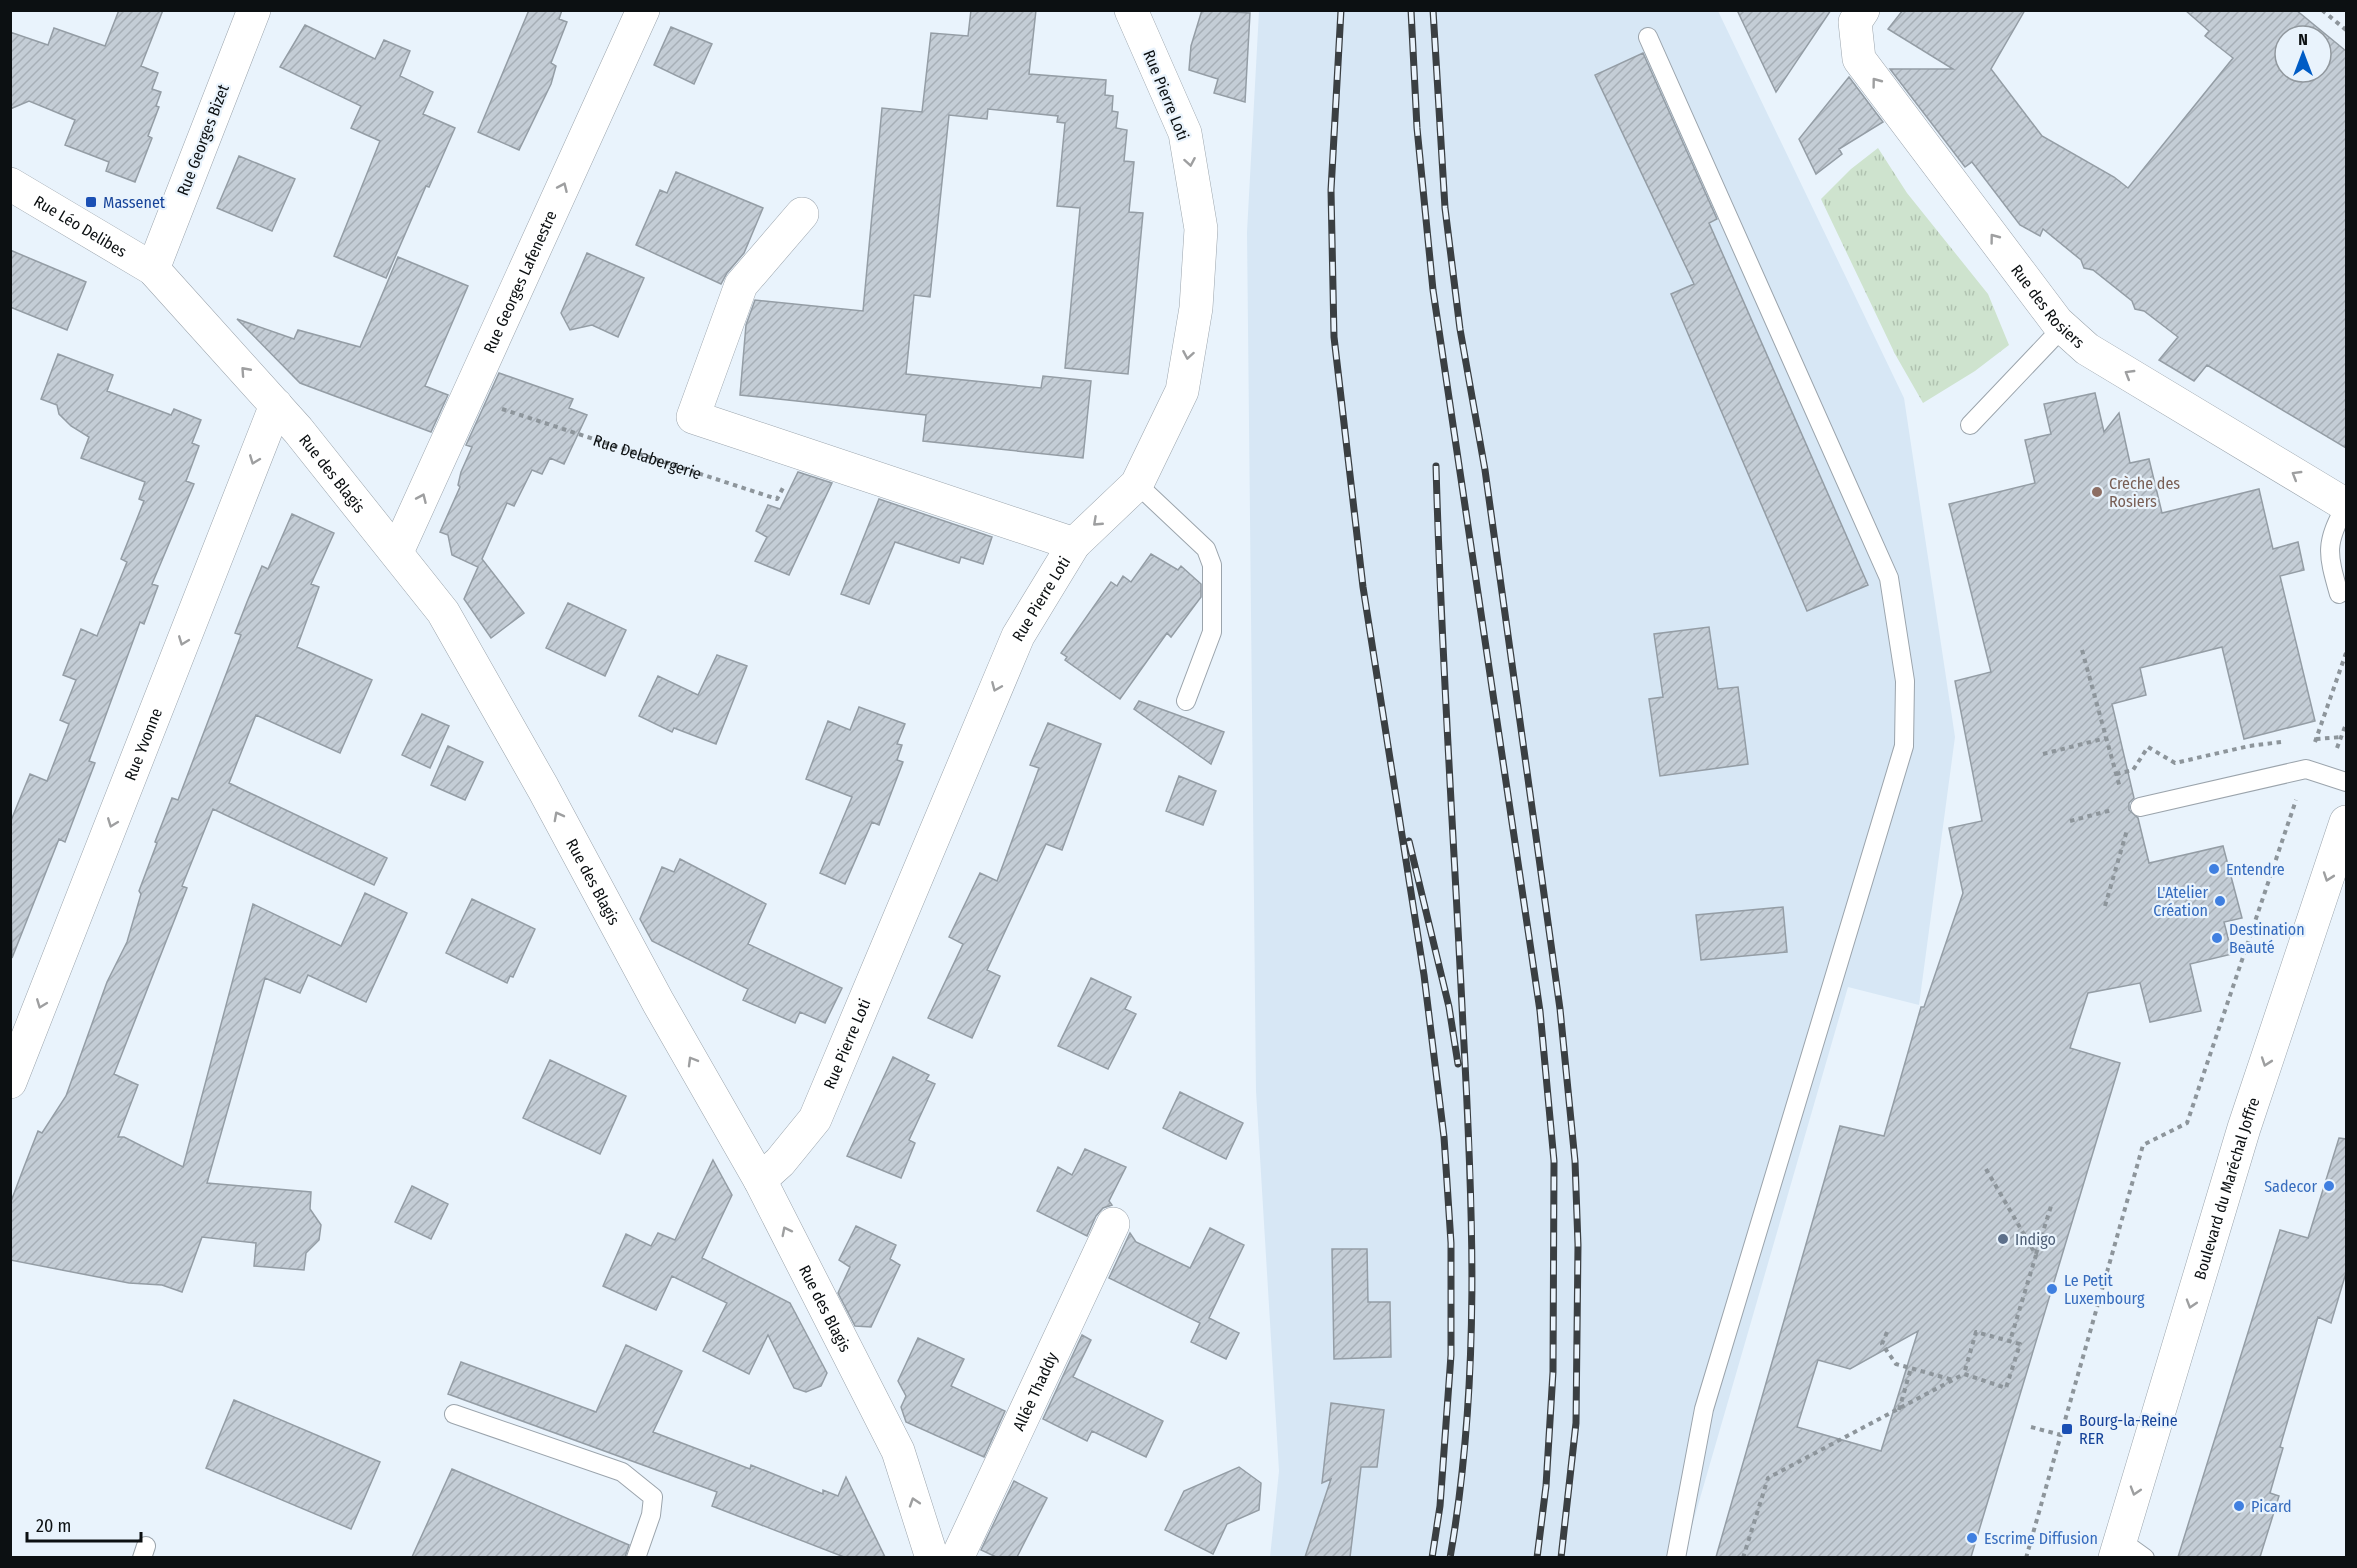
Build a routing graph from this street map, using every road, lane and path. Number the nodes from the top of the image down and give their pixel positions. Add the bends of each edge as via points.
1 (254, 10) edge
2 (643, 10) edge
3 (1131, 10) edge
4 (1863, 10) edge
5 (2322, 10) edge
6 (2346, 30) edge
7 (1648, 37) dead end
8 (10, 184) edge
9 (802, 214) dead end
10 (153, 269) junction
11 (2063, 327) junction
12 (468, 397) junction
13 (276, 405) junction
14 (1970, 426) dead end
15 (801, 453) junction
16 (1137, 484) junction
17 (2346, 505) edge
18 (1074, 544) junction
19 (398, 552) junction
20 (2339, 594) dead end
21 (2082, 650) dead end
22 (2346, 652) edge
23 (1186, 701) dead end
24 (2342, 736) dead end
25 (2106, 738) junction
26 (2316, 738) junction
27 (2305, 740) dead end
28 (2283, 742) dead end
29 (2043, 754) dead end
30 (2306, 769) junction
31 (2116, 774) junction
32 (2346, 782) edge
33 (2122, 796) dead end
34 (2140, 807) dead end
35 (2114, 810) dead end
36 (2070, 821) dead end
37 (2346, 822) edge
38 (2129, 823) dead end
39 (2105, 906) dead end
40 (10, 1082) edge
41 (1986, 1169) dead end
42 (760, 1179) junction
43 (2052, 1203) dead end
44 (1113, 1224) dead end
45 (2036, 1255) junction
46 (1887, 1332) dead end
47 (2010, 1341) junction
48 (1911, 1368) junction
49 (1964, 1374) junction
50 (1954, 1380) junction
51 (1899, 1410) junction
52 (454, 1414) dead end
53 (2031, 1428) dead end
54 (2061, 1435) junction
55 (2127, 1552) edge
56 (636, 1557) edge
57 (932, 1557) edge
58 (957, 1557) edge
59 (1676, 1557) edge
60 (1743, 1557) edge
61 (2026, 1557) edge

1 - 10 street, Rue Georges Bizet
12 -> 2 street, Rue Georges Lafenestre
3 -> 16 street, Rue Pierre Loti via 1185,133 1201,229 1196,308 1182,391
11 -> 4 street, Rue des Rosiers via 1859,59 1855,22
5 - 6 path
7 - 59 lane via 1889,578 1905,681 1904,746 1704,1408
8 - 10 street, Rue Léo Delibes
9 - 15 street via 741,285 693,417
13 -> 10 street, Rue des Blagis
11 - 14 lane
17 -> 11 street, Rue des Rosiers via 2087,349
12 - 15 path, Rue Delabergerie via 777,499
19 -> 12 street, Rue Georges Lafenestre
13 - 19 street, Rue des Blagis
13 -> 40 street, Rue Yvonne
15 - 18 street
16 -> 18 street, Rue Pierre Loti
16 - 23 lane via 1206,549 1212,565 1212,632
17 - 20 lane via 2328,547
18 -> 42 street, Rue Pierre Loti via 1017,636 815,1119 780,1162
42 -> 19 street, Rue des Blagis via 443,612
21 - 25 path
22 - 26 path
24 - 26 path
25 - 29 path
25 - 31 path
26 - 27 path
26 - 30 path
28 - 31 path via 2175,763 2148,747 2133,770
30 - 32 lane
30 - 34 lane
30 - 54 path via 2187,1123 2143,1145
31 - 33 path
35 - 36 path
37 -> 55 street, Boulevard du Maréchal Joffre via 2244,1128
38 - 39 path
41 - 45 path
57 -> 42 street, Rue des Blagis via 898,1451
43 - 45 path
44 - 58 street, Allée Thaddy
45 - 47 path
46 - 48 path via 1882,1344 1896,1364
47 - 49 path via 1976,1332
47 - 49 path via 2020,1344 2006,1388
48 - 50 path
48 - 51 path
49 - 50 path
50 - 51 path
51 - 60 path via 1768,1478
52 - 56 lane via 622,1472 640,1486 653,1497
53 - 54 path
54 - 61 path

